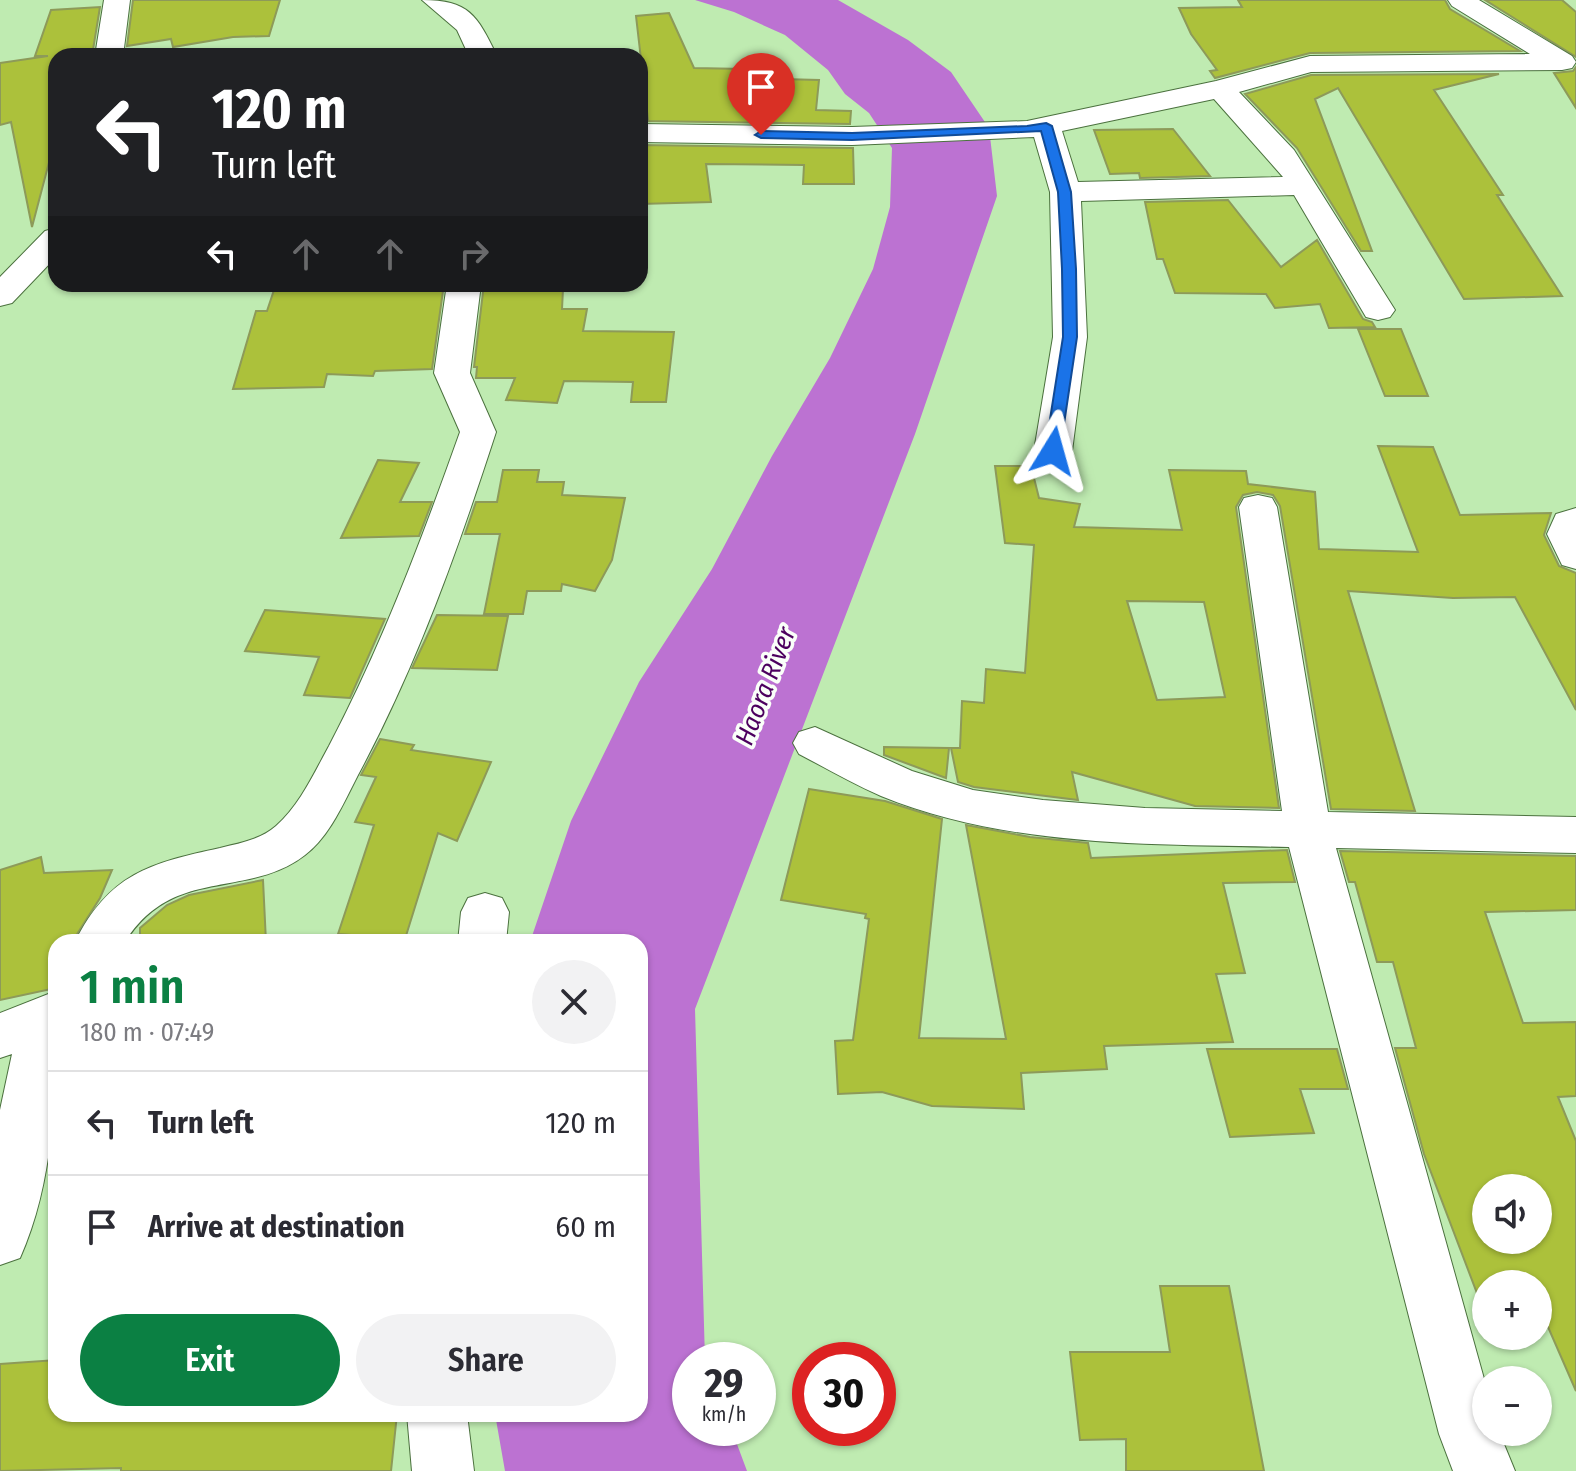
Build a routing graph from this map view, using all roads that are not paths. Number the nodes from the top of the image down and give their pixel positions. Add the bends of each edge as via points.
1 (117, 0) edge
2 (435, 0) edge
3 (1461, 0) edge
4 (110, 48) edge
5 (479, 48) edge
6 (1569, 64) edge
7 (1220, 89) junction
8 (1036, 128) junction
9 (648, 133) edge
10 (1304, 186) junction
11 (1065, 192) junction
12 (48, 246) edge
13 (463, 292) edge
14 (0, 296) edge
15 (1378, 310) dead end
16 (1053, 451) dead end
17 (1258, 507) dead end
18 (1576, 521) edge
19 (1576, 556) edge
20 (815, 743) dead end
21 (1308, 831) junction
22 (1576, 835) edge
23 (104, 934) edge
24 (48, 1016) edge
25 (48, 1031) edge
26 (0, 1036) edge
27 (0, 1239) edge
28 (438, 1422) edge
29 (443, 1471) edge
30 (1484, 1471) edge

1 - 4 street
2 - 5 street via 469,26
3 - 6 street
6 - 7 street via 1310,64
7 - 8 street
7 - 10 street
8 - 9 street via 852,136
8 - 11 street
10 - 11 street
10 - 15 street
11 - 16 street via 1070,337
12 - 14 street
13 - 23 street via 452,373 478,432 431,569 375,702 314,813 289,842 260,857 160,881 132,896
17 - 21 street
18 - 19 street via 1567,534
20 - 21 street via 897,784 973,807 1145,826
21 - 22 street
21 - 30 street via 1469,1434
24 - 26 street
25 - 27 street via 34,1062 12,1202
28 - 29 street

